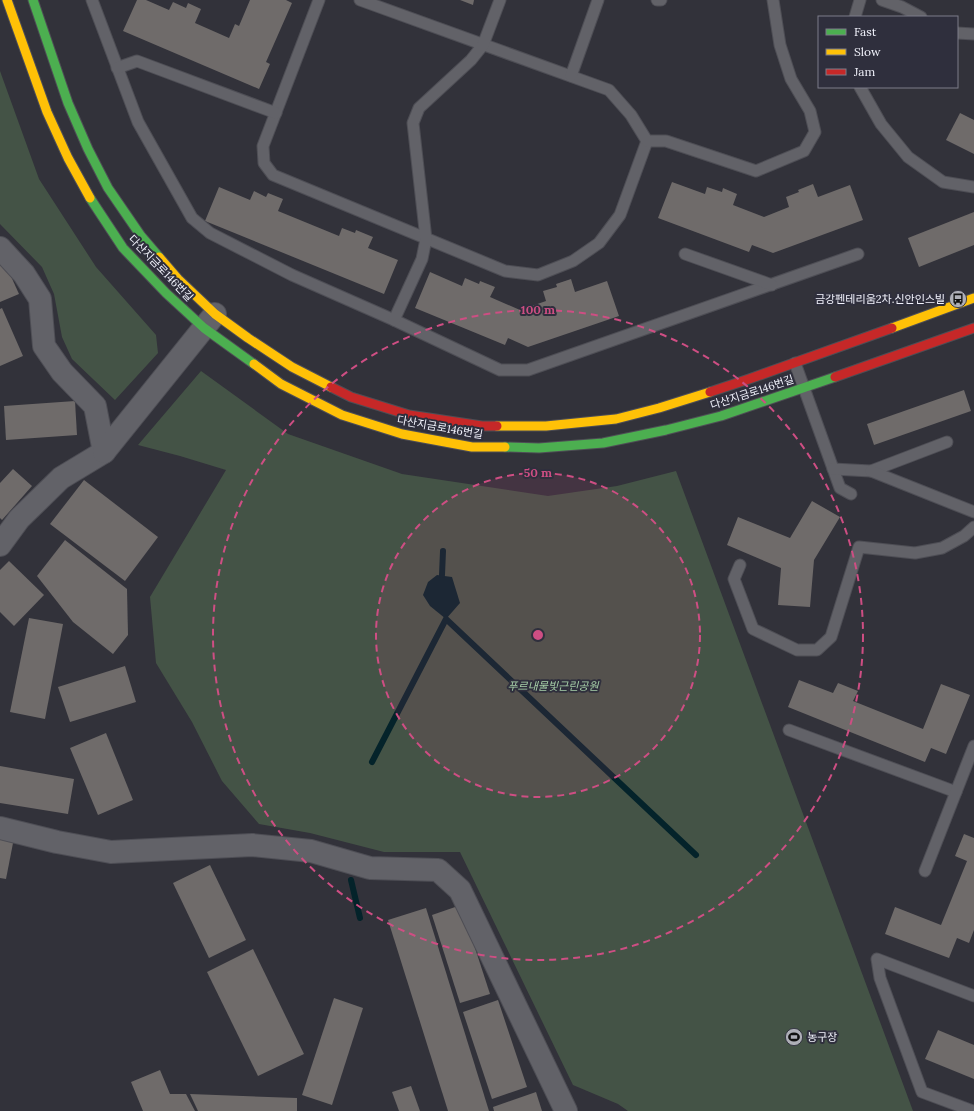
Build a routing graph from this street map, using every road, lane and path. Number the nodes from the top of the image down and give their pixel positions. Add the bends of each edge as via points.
1 (7, 0) edge
2 (33, 0) edge
3 (92, 0) edge
4 (319, 0) edge
5 (360, 0) edge
6 (500, 0) edge
7 (598, 0) edge
8 (657, 0) edge
9 (661, 0) edge
10 (773, 0) edge
11 (860, 0) edge
12 (882, 0) edge
13 (854, 16) edge
14 (919, 16) edge
15 (958, 33) edge
16 (974, 34) edge
17 (484, 45) junction
18 (117, 68) junction
19 (571, 76) junction
20 (861, 88) edge
21 (276, 113) junction
22 (647, 141) junction
23 (974, 187) edge
24 (426, 239) junction
25 (0, 248) edge
26 (685, 254) dead end
27 (858, 254) dead end
28 (772, 285) junction
29 (974, 298) edge
30 (394, 320) junction
31 (210, 321) junction
32 (974, 328) edge
33 (795, 363) junction
34 (804, 388) junction
35 (947, 442) dead end
36 (104, 452) junction
37 (833, 469) junction
38 (871, 471) junction
39 (851, 494) dead end
40 (974, 512) edge
41 (974, 527) edge
42 (0, 545) edge
43 (740, 565) dead end
44 (789, 730) dead end
45 (973, 750) edge
46 (956, 792) junction
47 (0, 828) edge
48 (925, 871) dead end
49 (974, 995) edge
50 (566, 1111) edge
51 (973, 1111) edge

1 - 31 street, 다산지금로146번길 via 47,112 91,200 123,248 166,292
2 - 31 street, 다산지금로146번길 via 68,103 108,188 141,236
3 - 18 lane
4 - 21 lane
5 - 17 lane
6 - 17 lane
7 - 19 lane
8 - 9 lane
10 - 22 lane via 780,45 791,78 810,110 815,132 804,151 756,171 666,141
11 - 13 lane
12 - 14 lane
15 - 16 lane
17 - 19 lane
17 - 24 lane via 418,108 413,123
18 - 21 lane via 137,61
18 - 30 lane via 138,122 192,218 210,234 292,275
19 - 22 lane via 609,90 631,115
20 - 23 lane via 881,124 908,157 944,182
21 - 24 lane via 263,146 264,163 273,175
22 - 24 lane via 620,215 599,243 573,261 538,275 505,271
24 - 30 lane via 422,260
25 - 36 street via 24,274 40,299 44,346 62,372 95,406
26 - 28 lane
27 - 28 lane
28 - 30 lane via 528,370 500,370
29 - 33 street, 다산지금로146번길
31 - 33 street, 다산지금로146번길 via 248,338 292,367 351,397 409,415 482,426 546,426 616,419 659,408
31 - 34 street, 다산지금로146번길 via 281,384 342,415 402,434 472,447 539,448 603,443 721,416
31 - 36 street
32 - 34 street, 다산지금로146번길
33 - 34 lane
34 - 37 lane
35 - 38 lane
36 - 42 street via 61,478 19,519
37 - 38 lane
37 - 39 lane via 840,488
38 - 40 lane
41 - 43 lane via 964,536 942,548 915,554 859,547 831,637 817,650 797,650 753,629 734,579
44 - 46 lane
45 - 46 lane
46 - 48 lane
47 - 50 street via 111,852 252,846 311,851 370,868 438,870 460,890
49 - 51 lane via 877,959 880,978 922,1092

